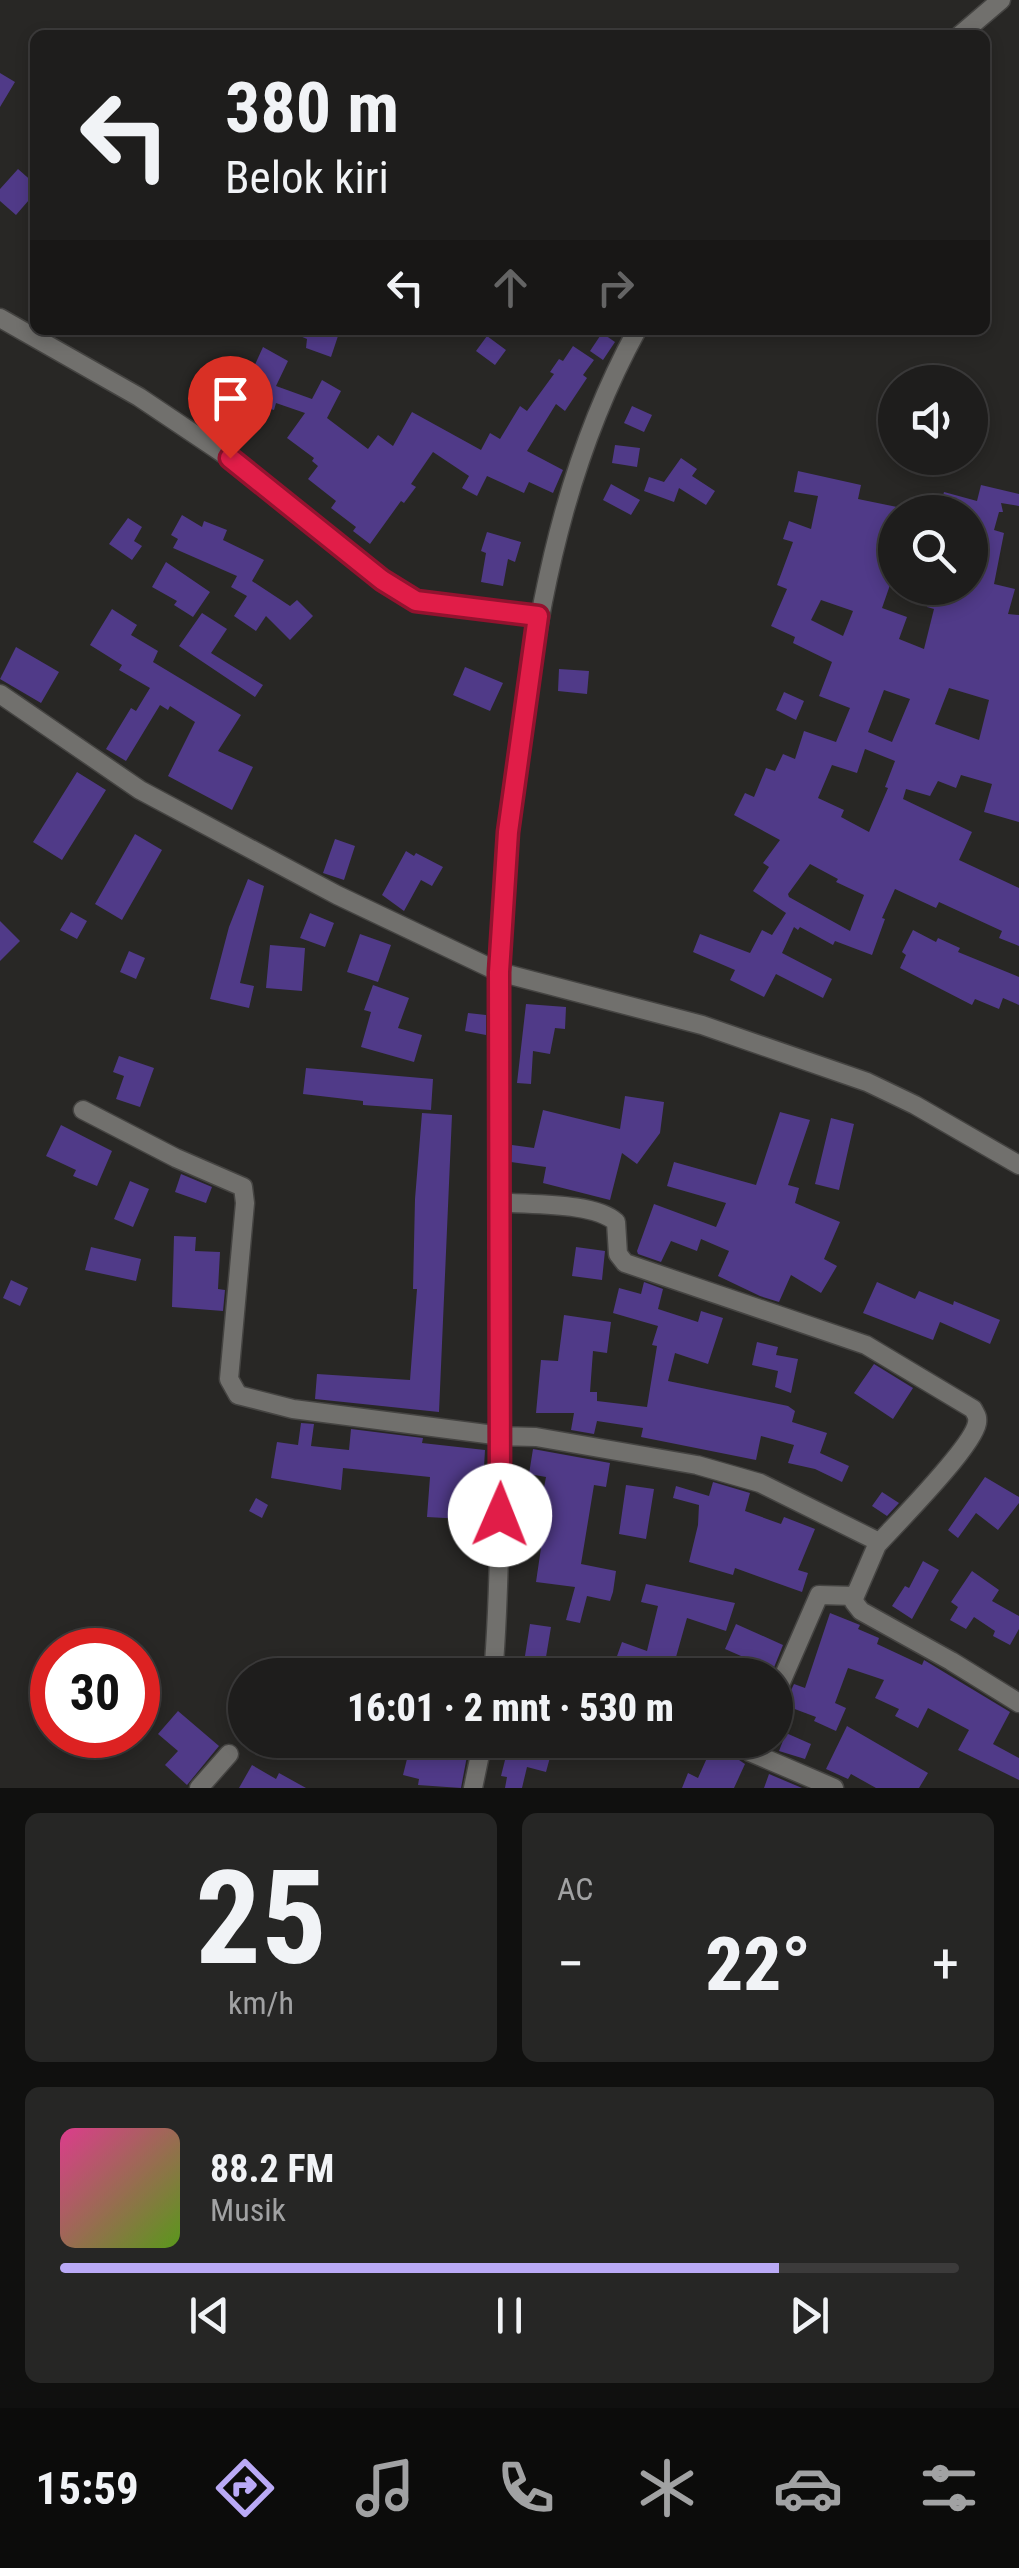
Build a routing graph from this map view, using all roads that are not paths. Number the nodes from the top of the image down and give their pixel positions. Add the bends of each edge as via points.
1 (1001, 0) edge
2 (966, 30) edge
3 (0, 318) edge
4 (634, 335) edge
5 (538, 616) junction
6 (0, 694) edge
7 (499, 972) junction
8 (82, 1110) dead end
9 (1019, 1165) edge
10 (499, 1202) junction
11 (502, 1436) junction
12 (877, 1545) junction
13 (855, 1596) junction
14 (495, 1658) edge
15 (791, 1658) edge
16 (1019, 1703) edge
17 (228, 1756) edge
18 (479, 1758) edge
19 (764, 1758) edge
20 (200, 1788) edge
21 (473, 1788) edge
22 (834, 1788) edge

1 - 2 street
3 - 5 street via 230,458 416,601
4 - 5 street via 572,476
5 - 7 street via 508,832
6 - 7 street via 140,790
7 - 9 street via 702,1025 867,1082
7 - 10 street
8 - 11 street via 243,1188 229,1379 238,1394 293,1409
10 - 11 street
10 - 12 street via 610,1216 625,1264 866,1345 973,1409 976,1427 964,1447
11 - 12 street via 536,1436 744,1476
11 - 14 street
12 - 13 street
13 - 15 street via 818,1596
13 - 16 street via 860,1611
17 - 20 street
18 - 21 street
19 - 22 street

